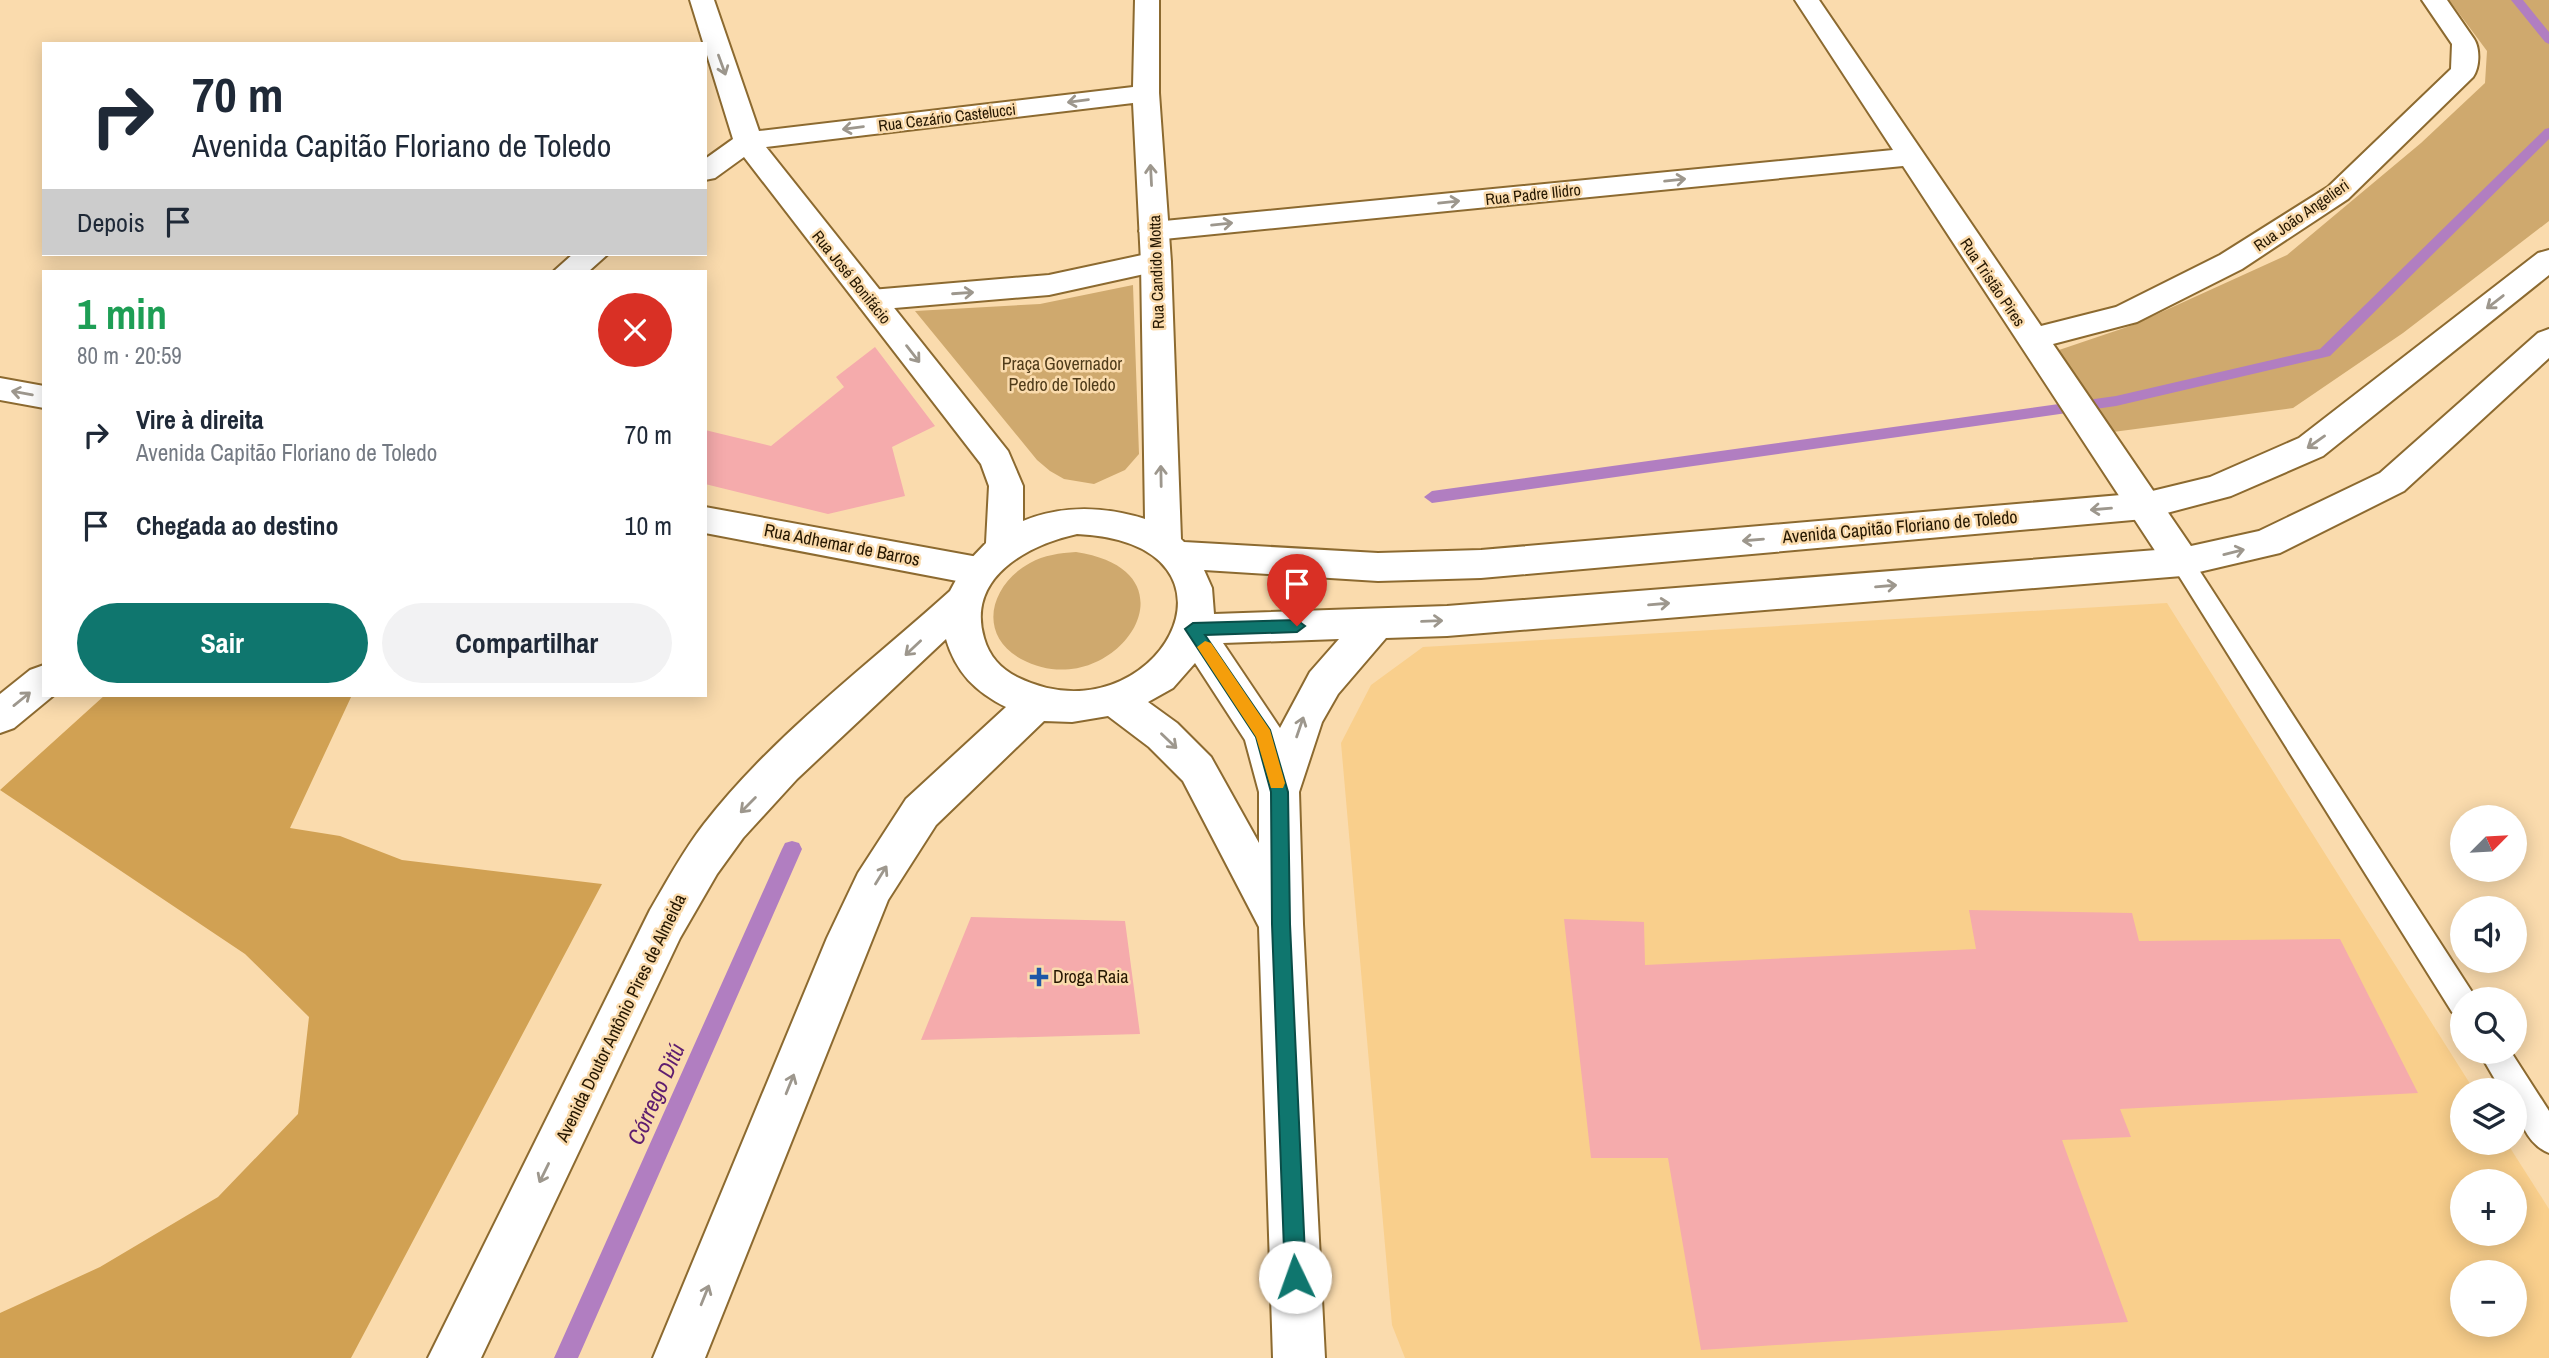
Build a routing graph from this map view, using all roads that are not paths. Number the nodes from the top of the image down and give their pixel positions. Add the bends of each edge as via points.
1 (702, 0) edge
2 (1147, 0) edge
3 (1807, 0) edge
4 (2434, 0) edge
5 (1146, 93) junction
6 (748, 141) junction
7 (1911, 157) junction
8 (707, 171) edge
9 (1154, 231) junction
10 (590, 256) edge
11 (2549, 260) edge
12 (1157, 262) junction
13 (570, 270) edge
14 (871, 300) junction
15 (2032, 339) junction
16 (2549, 340) edge
17 (0, 389) edge
18 (42, 397) edge
19 (2144, 506) junction
20 (707, 520) edge
21 (1004, 546) junction
22 (1169, 550) junction
23 (2182, 562) junction
24 (970, 586) junction
25 (1376, 623) junction
26 (1193, 629) junction
27 (42, 683) edge
28 (1115, 700) junction
29 (1037, 703) junction
30 (0, 716) edge
31 (1279, 792) junction
32 (1281, 924) junction
33 (2452, 987) edge
34 (2502, 1064) edge
35 (2549, 1138) edge
36 (454, 1358) edge
37 (679, 1358) edge
38 (1299, 1358) edge

1 -> 6 street, Rua José Bonifácio
2 - 5 street, Rua Candido Motta
3 - 7 street, Rua Tristão Pires
4 - 15 street, Rua João Angelieri via 2465,44 2464,71 2338,193 2231,262 2126,315
5 -> 6 street, Rua Cezário Castelucci
9 -> 5 street, Rua Candido Motta
6 - 8 street
6 - 14 street, Rua José Bonifácio
9 -> 7 street, Rua Padre Ilidro
7 - 15 street, Rua Tristão Pires
9 - 12 street, Rua Candido Motta
10 - 13 street
11 -> 19 street, Avenida Capitão Floriano de Toledo via 2311,447 2219,487
14 -> 12 street via 1049,285
22 -> 12 street, Rua Candido Motta
14 -> 21 street, Rua José Bonifácio via 996,460 1006,486
15 - 19 street, Rua Tristão Pires
23 -> 16 street via 2267,543 2392,482
18 -> 17 street
19 -> 22 street, Avenida Capitão Floriano de Toledo via 1481,564 1378,567
19 - 23 street, Rua Tristão Pires
20 - 24 street, Rua Adhemar de Barros
21 - 22 street via 1038,529 1077,521 1112,522 1145,533
21 - 24 street
22 - 26 street via 1190,574 1198,602
25 -> 23 street
23 - 33 lane
24 - 29 street via 961,633 974,663 1000,688
24 -> 36 street, Avenida Doutor Antônio Pires de Almeida via 736,817 691,878
25 - 26 street
31 -> 25 street via 1303,718 1324,684
26 - 28 street via 1178,660 1150,684
26 - 31 street via 1264,734
30 -> 27 street
28 - 29 street via 1075,707
28 -> 32 street via 1163,735 1197,769
37 -> 29 street via 873,887 921,812
31 - 32 street
32 - 38 street
34 - 35 lane

